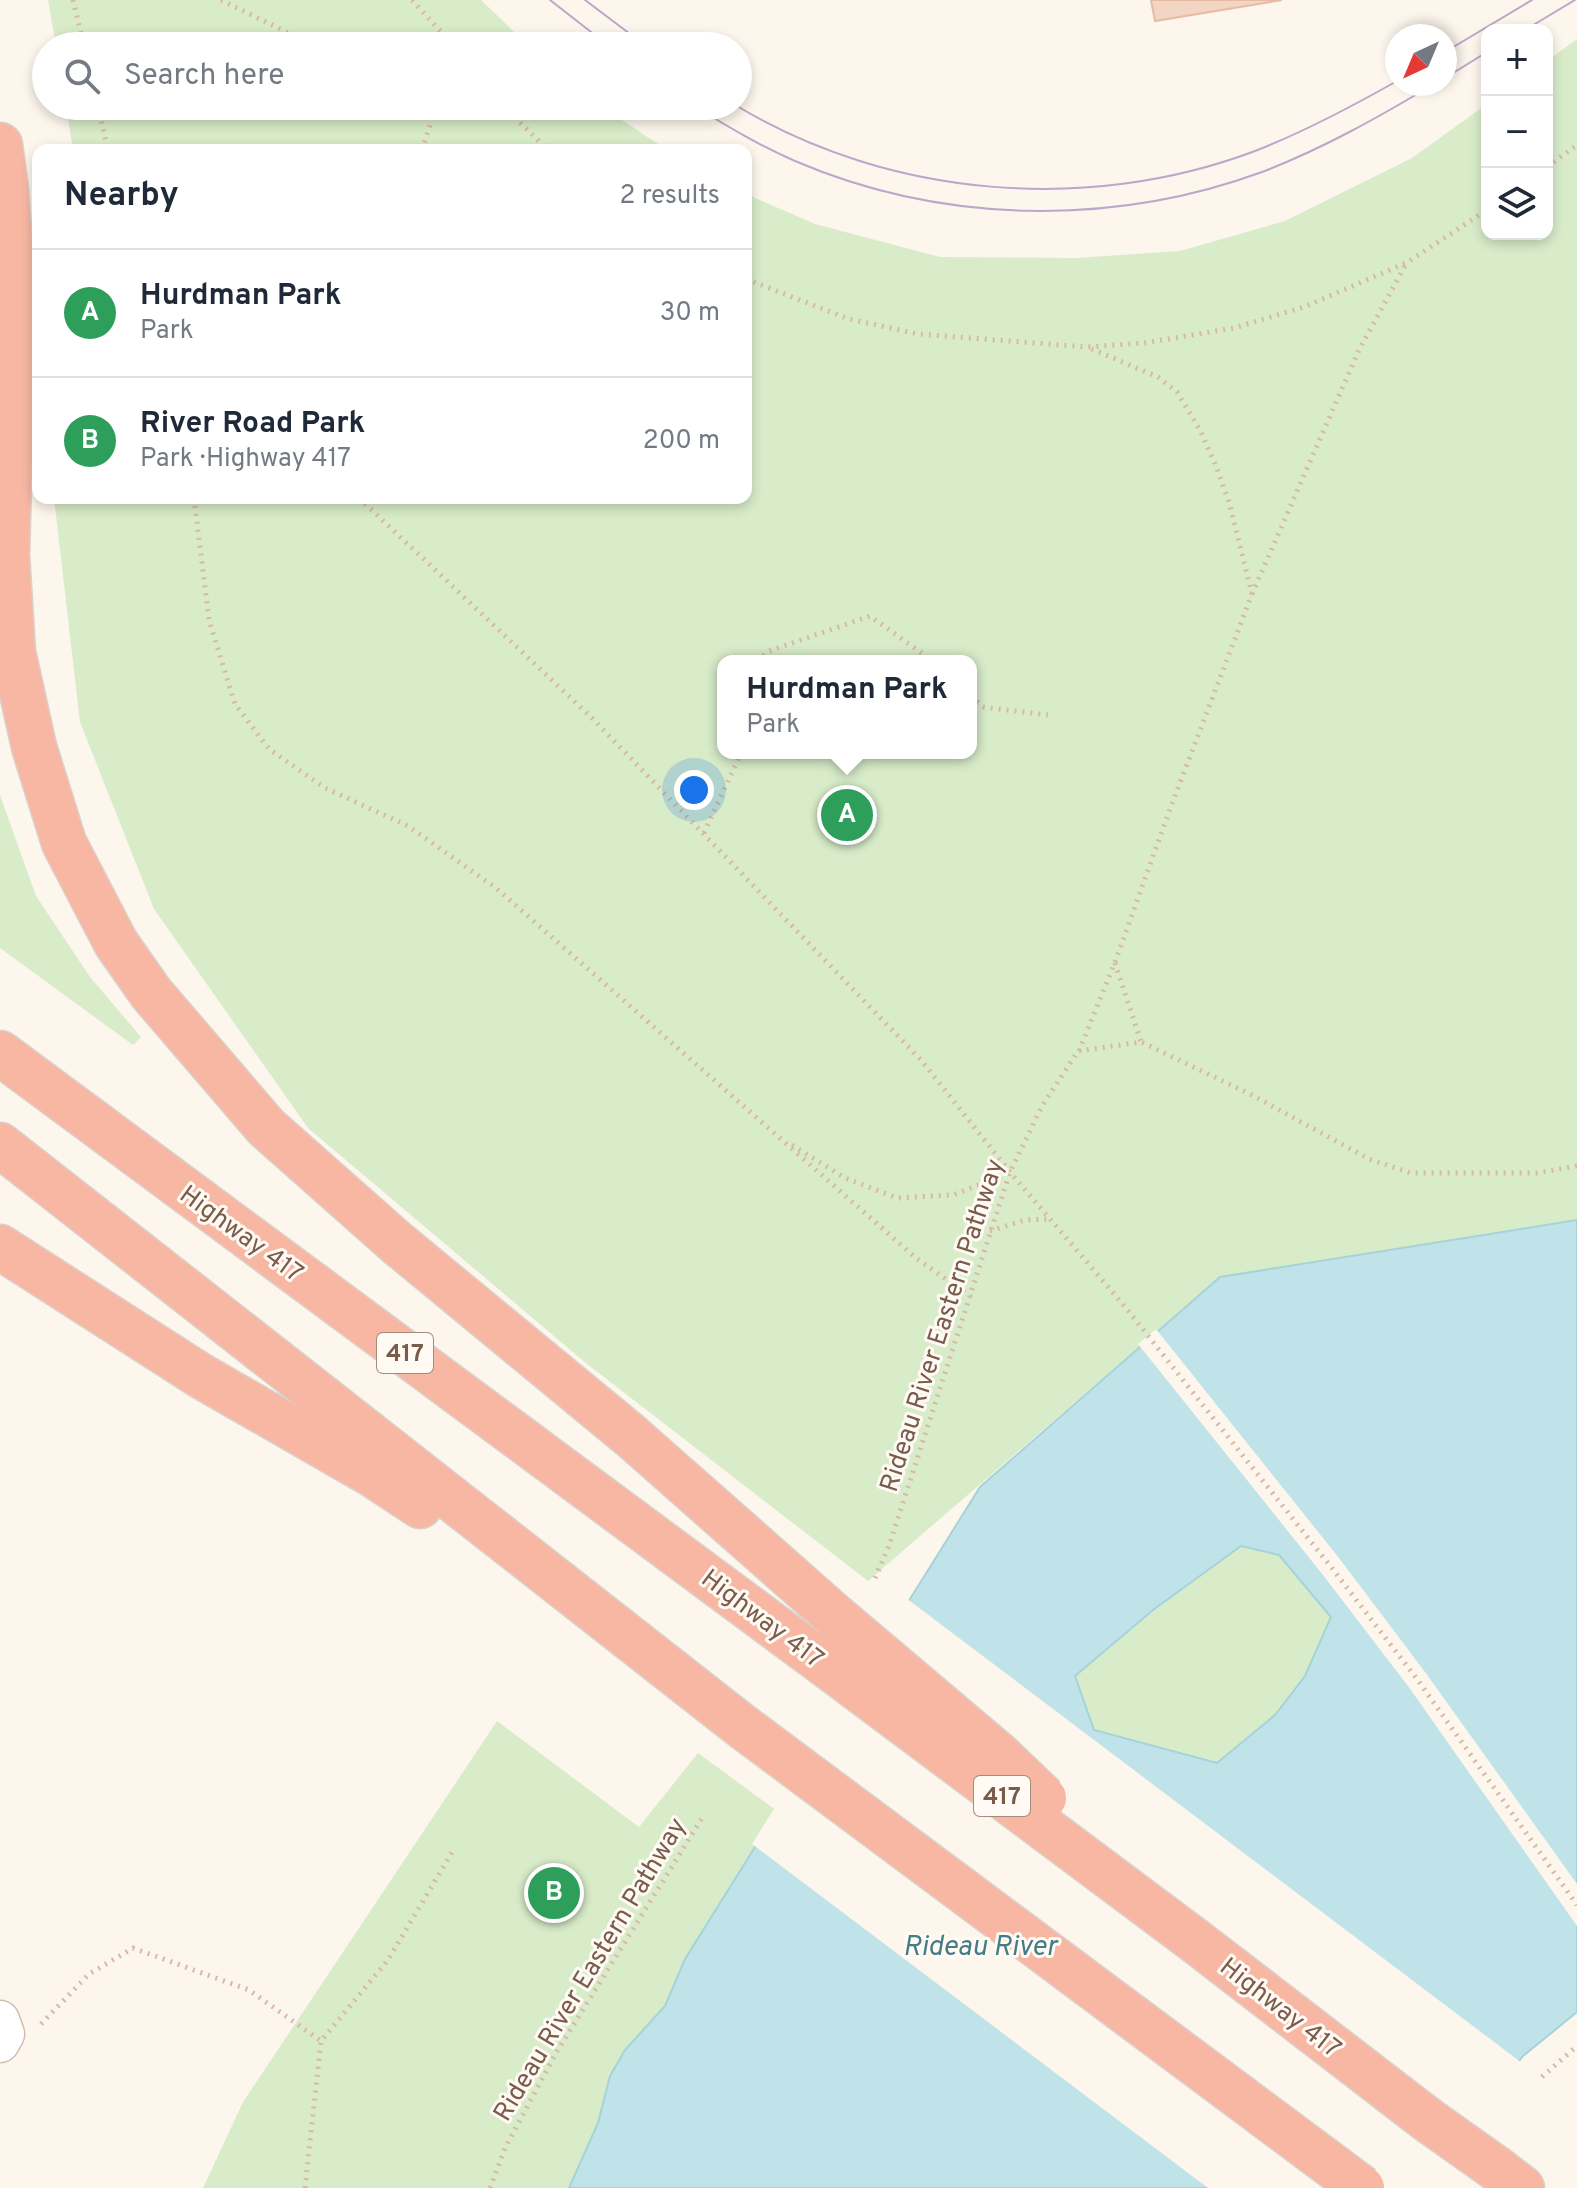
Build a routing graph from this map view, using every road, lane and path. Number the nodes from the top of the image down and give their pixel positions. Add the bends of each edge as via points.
1 (73, 0) edge
2 (221, 0) edge
3 (412, 0) edge
4 (81, 32) edge
5 (286, 32) edge
6 (441, 32) edge
7 (101, 120) edge
8 (432, 120) edge
9 (517, 120) edge
10 (107, 144) edge
11 (424, 144) edge
12 (542, 144) edge
13 (0, 145) edge
14 (1577, 145) edge
15 (1553, 163) edge
16 (1481, 214) edge
17 (1406, 263) junction
18 (752, 281) edge
19 (1087, 347) junction
20 (195, 504) edge
21 (365, 504) edge
22 (1252, 594) junction
23 (764, 655) edge
24 (925, 655) edge
25 (977, 702) edge
26 (1048, 715) dead end
27 (738, 759) edge
28 (704, 833) junction
29 (1115, 962) junction
30 (1141, 1042) junction
31 (1078, 1051) junction
32 (0, 1053) edge
33 (779, 1136) junction
34 (0, 1145) edge
35 (1577, 1166) edge
36 (1010, 1172) junction
37 (1049, 1219) junction
38 (990, 1231) junction
39 (0, 1247) edge
40 (971, 1297) junction
41 (875, 1578) dead end
42 (651, 1656) junction
43 (704, 1815) dead end
44 (454, 1849) dead end
45 (1577, 1905) edge
46 (1194, 1940) junction
47 (2, 2032) edge
48 (321, 2041) junction
49 (1577, 2046) edge
50 (1542, 2077) dead end
51 (1510, 2178) edge
52 (305, 2188) edge
53 (490, 2188) edge
54 (1362, 2188) edge

1 - 4 path
2 - 5 path
3 - 6 path
7 - 10 path
8 - 11 path
9 - 12 path
13 - 46 highway, bridge via 14,303 7,555 13,652 34,747 64,843 116,943 151,993 266,1127 999,1755
14 - 15 path
16 - 17 path
17 - 19 path via 1304,307 1234,328
17 - 22 path, Rideau River Eastern Pathway via 1359,350
18 - 19 path via 849,319 918,334
19 - 22 path via 1158,377 1177,392 1216,466
20 - 33 path via 209,620 235,704 269,749 325,788 408,826 496,888
21 - 28 path via 592,718
22 - 29 path, Rideau River Eastern Pathway
23 - 24 path via 870,616
25 - 26 path via 983,707
27 - 28 path
28 - 36 path via 921,1060
29 - 30 path
29 - 31 path, Rideau River Eastern Pathway
30 - 31 path
30 - 35 path via 1369,1159 1411,1173 1537,1173
31 - 36 path, Rideau River Eastern Pathway via 1042,1106
32 - 46 highway, Highway 417 / 417, bridge
33 - 36 path via 845,1178 897,1198 953,1195
33 - 40 path via 916,1258
34 - 42 highway
36 - 37 path
36 - 38 path, Rideau River Eastern Pathway
37 - 38 path
37 - 45 path via 1126,1308 1417,1679
38 - 40 path, Rideau River Eastern Pathway
39 - 42 highway via 201,1376 370,1473
40 - 41 path, Rideau River Eastern Pathway
42 - 54 highway, bridge
43 - 53 path, Rideau River Eastern Pathway via 556,2053 505,2148
44 - 48 path via 388,1960
46 - 51 highway, Highway 417 / 417, bridge
47 - 48 path via 45,2023 89,1974 133,1948 249,1990
48 - 52 path
49 - 50 path

